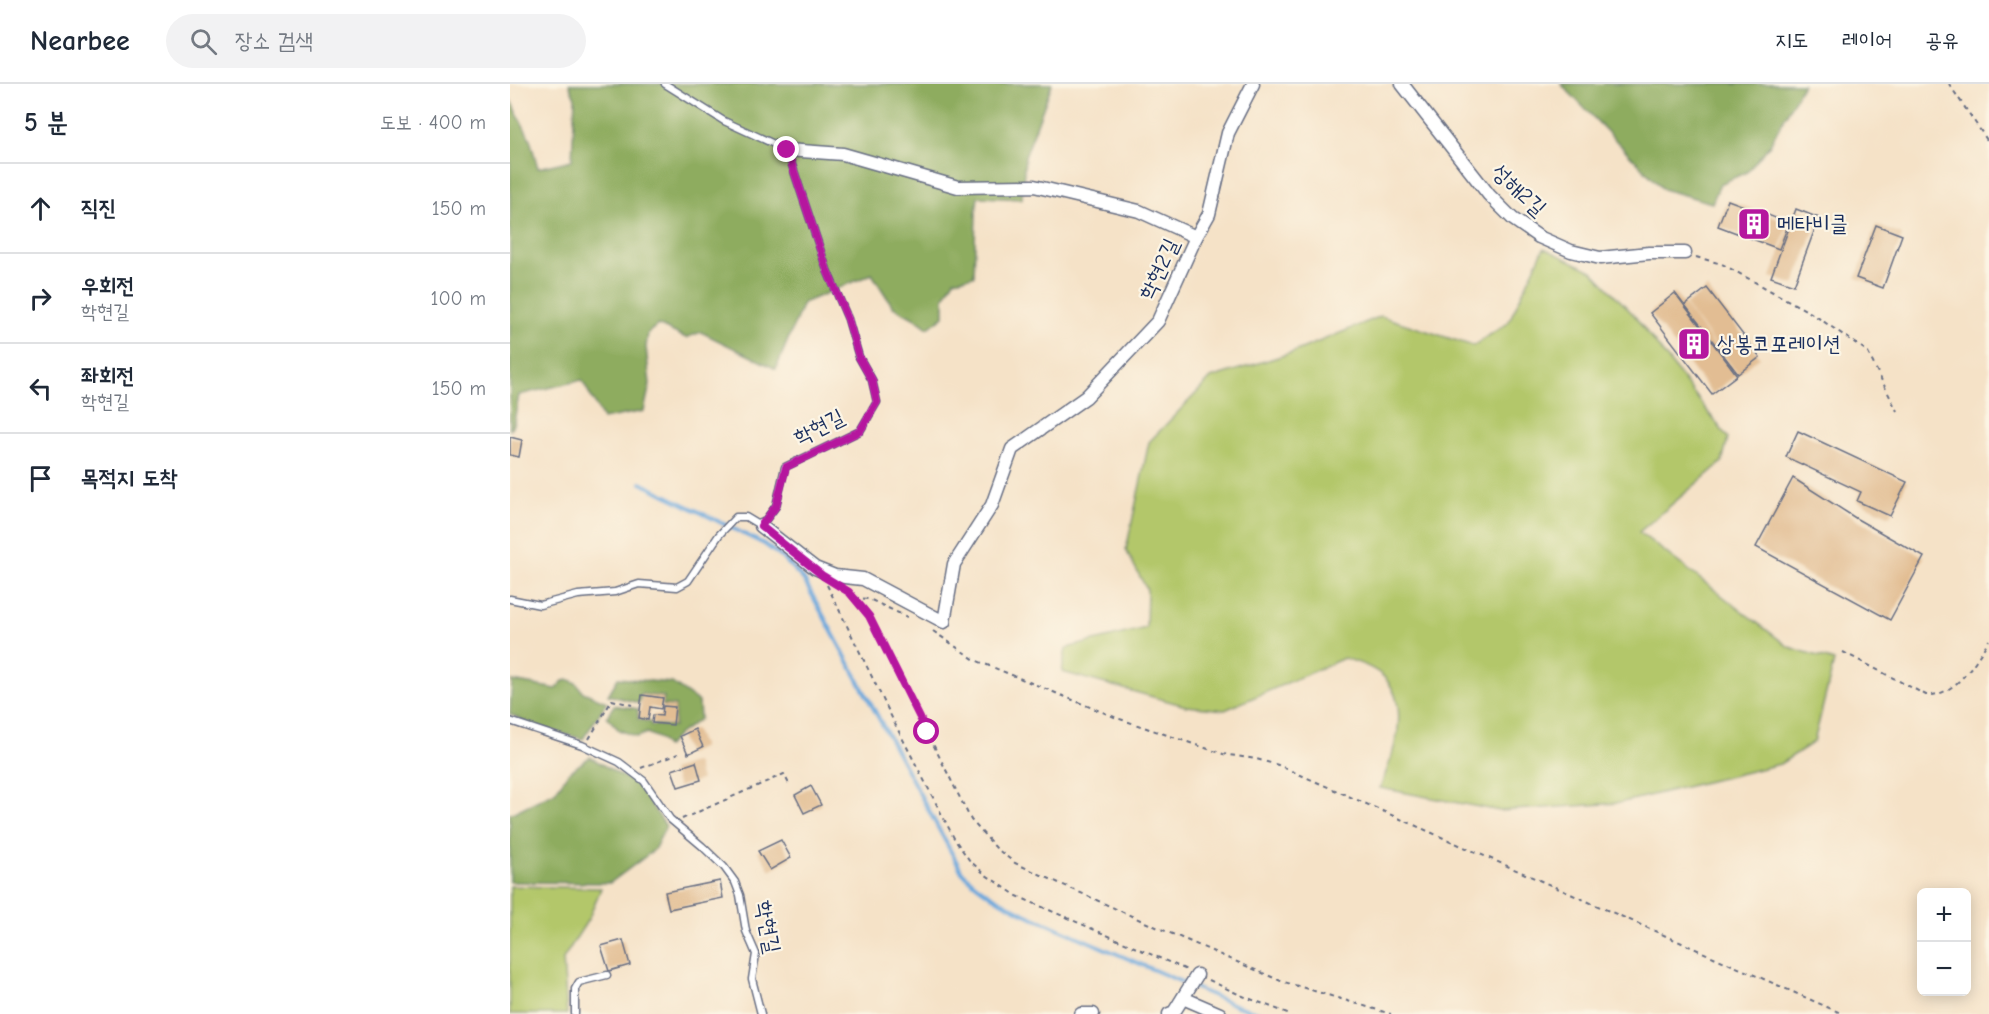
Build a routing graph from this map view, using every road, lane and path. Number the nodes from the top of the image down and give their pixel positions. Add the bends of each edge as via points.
1 (665, 84) edge
2 (1253, 84) edge
3 (1402, 84) edge
4 (1949, 84) edge
5 (1989, 143) edge
6 (787, 150) junction
7 (1196, 237) junction
8 (1685, 254) joint
9 (1897, 411) dead end
10 (761, 526) junction
11 (815, 568) junction
12 (840, 586) dead end
13 (854, 598) junction
14 (510, 600) edge
15 (915, 622) dead end
16 (925, 626) dead end
17 (1989, 640) edge
18 (1843, 652) dead end
19 (632, 705) dead end
20 (510, 721) edge
21 (584, 746) junction
22 (678, 754) dead end
23 (632, 771) junction
24 (790, 786) dead end
25 (674, 823) junction
26 (607, 975) dead end
27 (1197, 975) junction
28 (1183, 998) junction
29 (575, 1014) edge
30 (761, 1014) edge
31 (1081, 1014) edge
32 (1093, 1014) edge
33 (1169, 1014) edge
34 (1220, 1014) edge
35 (1290, 1014) edge
36 (1391, 1014) edge
37 (1843, 1014) edge

1 - 6 lane via 723,121
2 - 7 street via 1228,133 1209,214
3 - 8 street, 성해2길 via 1489,195 1539,237 1600,258
4 - 5 path
6 - 7 street, 학현2길 via 843,154 958,187 1034,186 1140,211
6 - 10 lane, 학현길 via 877,402 860,431 786,467 776,506
7 - 11 street, 학현2길 via 1158,321 1086,397 1012,448 992,505 954,564 944,622 863,579 835,576
8 - 9 path via 1722,264 1811,313 1867,351
10 - 11 street
10 - 14 lane via 746,517 736,517 688,581 677,587 639,584 540,605
11 - 27 path via 823,576 955,840 970,861 1017,896
12 - 13 path
13 - 15 path via 870,599
13 - 36 path via 869,616 971,820 1015,863 1281,981
16 - 37 path via 975,660 1038,687 1223,754 1278,765
17 - 18 path via 1969,671 1933,695 1926,695
19 - 21 path via 612,700
20 - 21 lane, 학현길
21 - 23 lane, 학현길
22 - 23 path
23 - 25 lane, 학현길 via 644,781
24 - 25 path via 784,774
25 - 30 lane, 학현길 via 714,857 735,882 746,931 756,954 752,979
26 - 29 lane via 579,982 575,989
27 - 28 street
27 - 35 path
28 - 33 street
28 - 34 street
31 - 32 street

